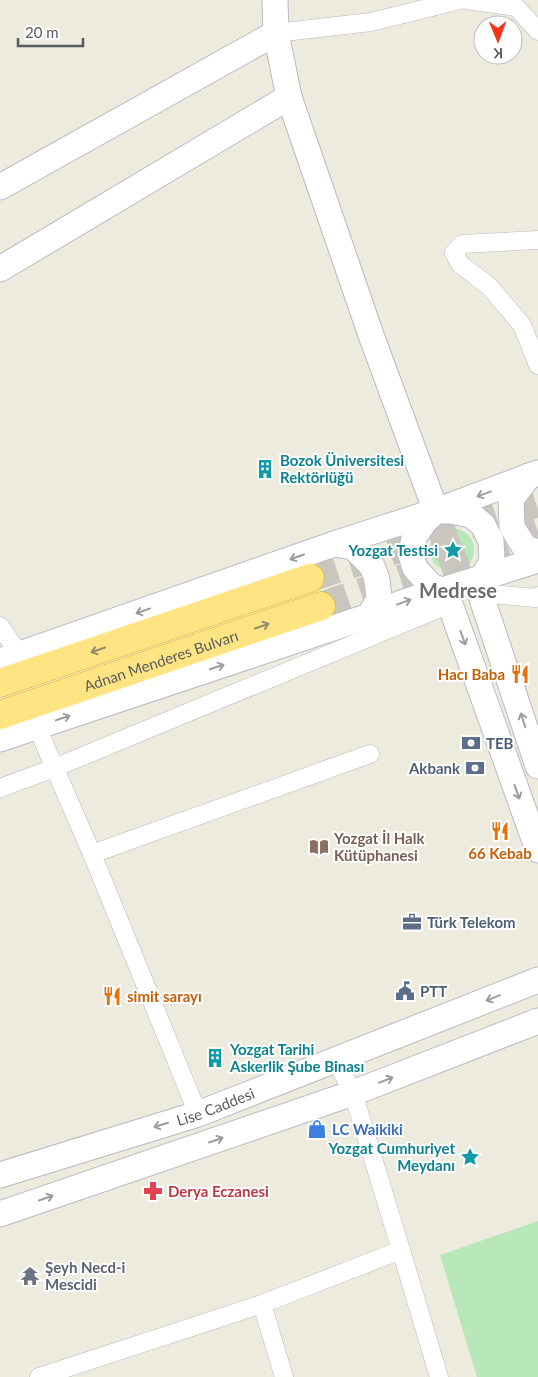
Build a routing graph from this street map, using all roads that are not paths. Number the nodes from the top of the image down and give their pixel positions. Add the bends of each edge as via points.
1 (275, 0) edge
2 (460, 0) edge
3 (467, 0) edge
4 (538, 31) edge
5 (276, 34) junction
6 (288, 97) junction
7 (0, 187) edge
8 (538, 240) edge
9 (0, 269) edge
10 (538, 365) edge
11 (534, 475) edge
12 (436, 511) junction
13 (334, 544) junction
14 (538, 552) edge
15 (538, 560) edge
16 (310, 578) tunnel mouth
17 (482, 585) junction
18 (538, 596) edge
19 (445, 597) junction
20 (321, 606) tunnel mouth
21 (369, 616) junction
22 (0, 626) edge
23 (9, 658) edge
24 (0, 683) edge
25 (0, 715) edge
26 (37, 727) junction
27 (0, 739) edge
28 (370, 754) dead end
29 (538, 766) edge
30 (54, 768) junction
31 (0, 788) edge
32 (538, 850) edge
33 (92, 854) junction
34 (538, 980) edge
35 (538, 1021) edge
36 (336, 1060) junction
37 (353, 1094) junction
38 (198, 1114) junction
39 (0, 1175) edge
40 (0, 1214) edge
41 (401, 1250) junction
42 (262, 1304) junction
43 (38, 1377) edge
44 (284, 1377) edge
45 (439, 1377) edge

1 - 5 street
2 - 5 street via 371,22
3 - 4 street via 516,7
5 - 6 street
5 - 7 street
6 - 9 street
6 - 12 street
8 - 10 street via 462,244 454,253 460,264 490,287 522,325
11 -> 12 street
11 - 14 street via 511,499 512,527 524,548
12 - 13 street
12 - 17 street via 471,516 483,525 492,541 492,560
12 - 19 street via 414,537 411,555 415,568 430,586
13 - 21 street via 353,547 372,566 379,599
13 -> 23 street
15 - 17 street
16 -> 24 highway, Adnan Menderes Bulvarı
17 - 18 street via 534,598
17 - 19 street
29 -> 17 street
21 -> 19 street via 401,603
19 - 30 street
19 -> 32 street
25 -> 20 highway, Adnan Menderes Bulvarı
26 -> 21 street
22 - 23 street
26 - 27 street
26 - 30 street
28 - 33 street
30 - 31 street
30 - 33 street
33 - 38 street
34 -> 36 street, Lise Caddesi
37 -> 35 street
36 - 37 street
36 - 38 street, Lise Caddesi
40 -> 37 street
37 - 41 street
38 -> 39 street, Lise Caddesi
41 - 42 street
41 - 45 street
42 - 43 street
42 - 44 street

